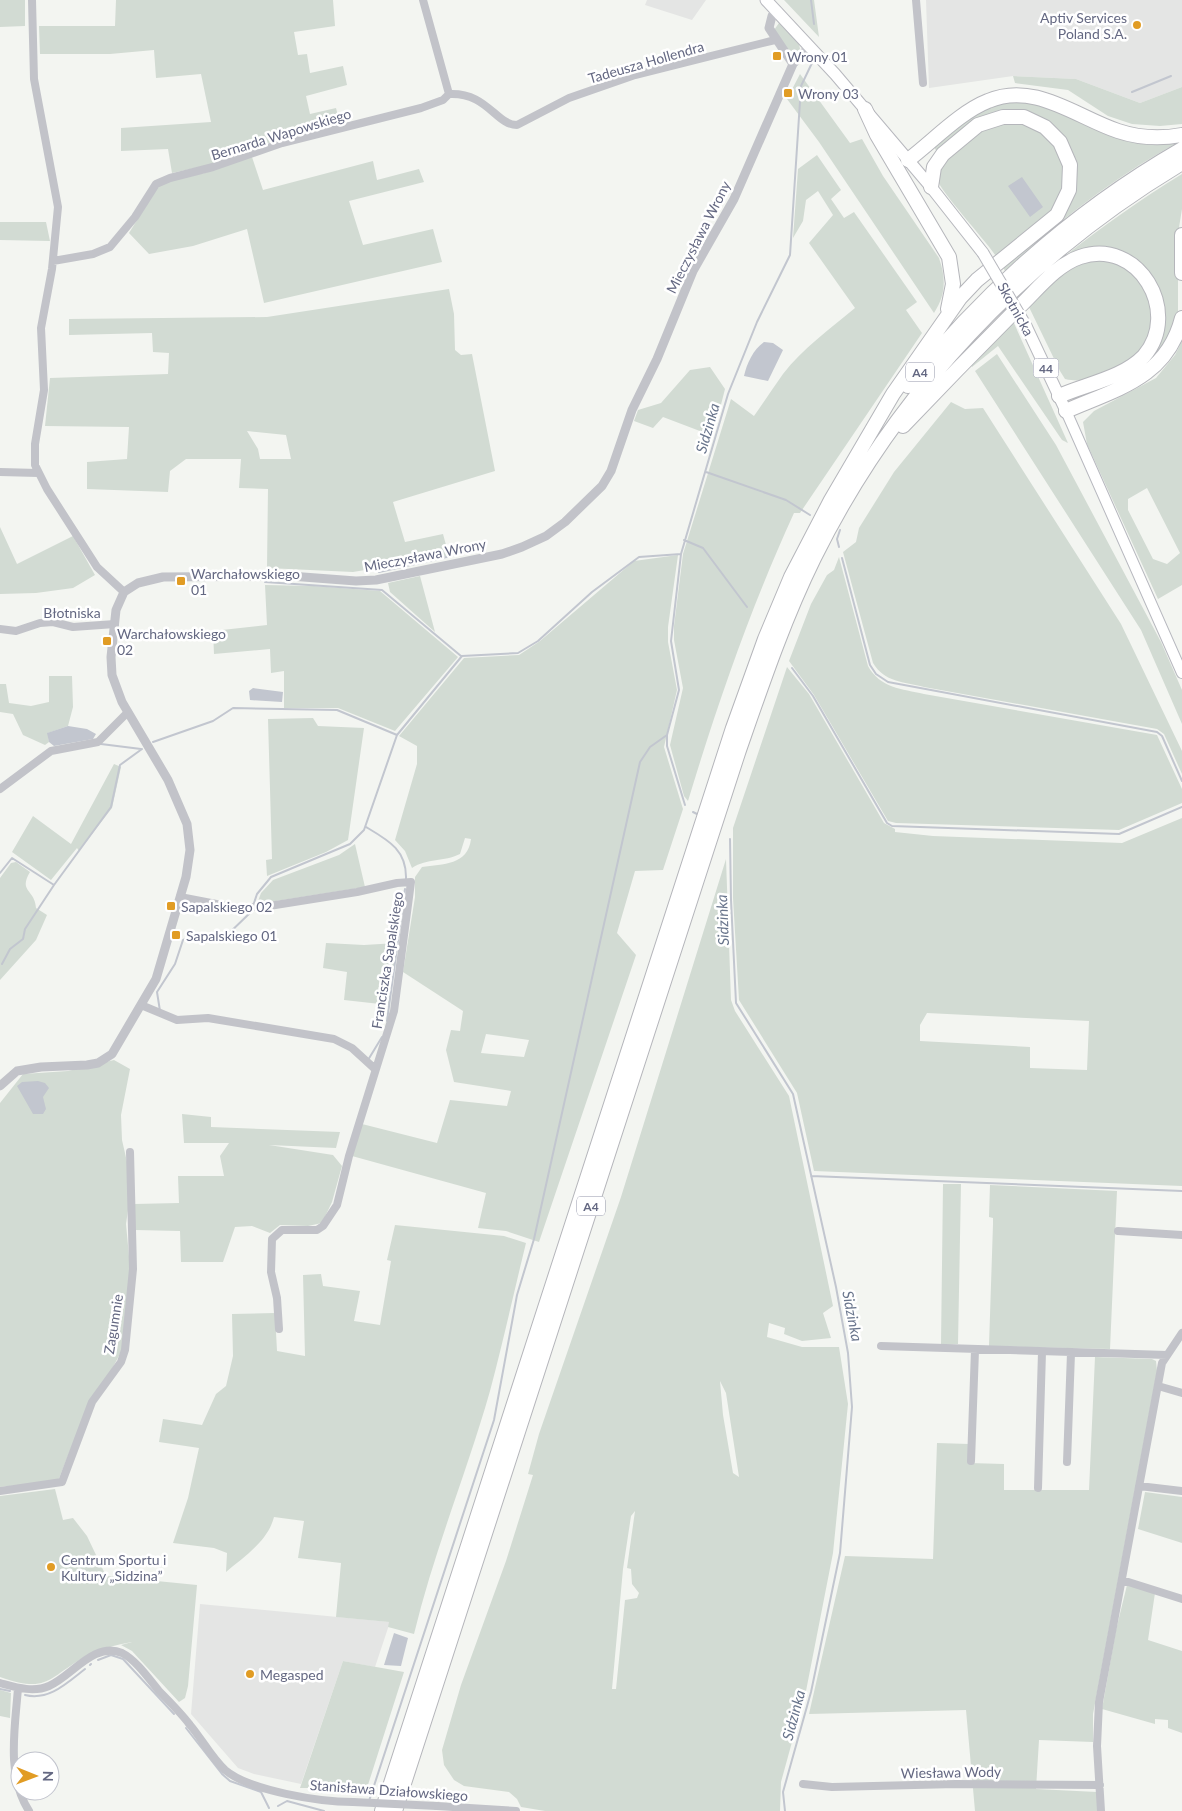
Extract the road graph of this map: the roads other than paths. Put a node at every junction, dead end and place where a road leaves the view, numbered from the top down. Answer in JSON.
{"nodes":[{"id":1,"x":32,"y":0,"type":"edge"},
{"id":2,"x":422,"y":0,"type":"edge"},
{"id":3,"x":766,"y":0,"type":"edge"},
{"id":4,"x":916,"y":0,"type":"edge"},
{"id":5,"x":778,"y":11,"type":"junction"},
{"id":6,"x":776,"y":40,"type":"junction"},
{"id":7,"x":810,"y":46,"type":"junction"},
{"id":8,"x":793,"y":64,"type":"junction"},
{"id":9,"x":923,"y":83,"type":"dead end"},
{"id":10,"x":449,"y":94,"type":"junction"},
{"id":11,"x":865,"y":109,"type":"junction"},
{"id":12,"x":1182,"y":135,"type":"edge"},
{"id":13,"x":1182,"y":149,"type":"edge"},
{"id":14,"x":908,"y":160,"type":"junction"},
{"id":15,"x":1182,"y":163,"type":"edge"},
{"id":16,"x":931,"y":187,"type":"junction"},
{"id":17,"x":1182,"y":235,"type":"edge"},
{"id":18,"x":53,"y":261,"type":"junction"},
{"id":19,"x":1182,"y":273,"type":"edge"},
{"id":20,"x":946,"y":317,"type":"junction"},
{"id":21,"x":1182,"y":318,"type":"edge"},
{"id":22,"x":1059,"y":396,"type":"junction"},
{"id":23,"x":1066,"y":411,"type":"junction"},
{"id":24,"x":855,"y":460,"type":"junction"},
{"id":25,"x":870,"y":460,"type":"junction"},
{"id":26,"x":0,"y":472,"type":"edge"},
{"id":27,"x":38,"y":473,"type":"junction"},
{"id":28,"x":124,"y":592,"type":"junction"},
{"id":29,"x":115,"y":624,"type":"junction"},
{"id":30,"x":0,"y":630,"type":"edge"},
{"id":31,"x":1182,"y":673,"type":"edge"},
{"id":32,"x":128,"y":712,"type":"junction"},
{"id":33,"x":0,"y":789,"type":"edge"},
{"id":34,"x":180,"y":897,"type":"junction"},
{"id":35,"x":141,"y":1005,"type":"junction"},
{"id":36,"x":376,"y":1069,"type":"junction"},
{"id":37,"x":0,"y":1086,"type":"edge"},
{"id":38,"x":130,"y":1152,"type":"dead end"},
{"id":39,"x":1118,"y":1232,"type":"dead end"},
{"id":40,"x":1182,"y":1235,"type":"edge"},
{"id":41,"x":279,"y":1329,"type":"dead end"},
{"id":42,"x":1182,"y":1333,"type":"edge"},
{"id":43,"x":881,"y":1346,"type":"dead end"},
{"id":44,"x":975,"y":1350,"type":"junction"},
{"id":45,"x":1042,"y":1352,"type":"junction"},
{"id":46,"x":1071,"y":1353,"type":"junction"},
{"id":47,"x":1166,"y":1355,"type":"junction"},
{"id":48,"x":1158,"y":1386,"type":"junction"},
{"id":49,"x":1182,"y":1393,"type":"edge"},
{"id":50,"x":971,"y":1460,"type":"dead end"},
{"id":51,"x":1067,"y":1462,"type":"dead end"},
{"id":52,"x":1139,"y":1486,"type":"junction"},
{"id":53,"x":1038,"y":1488,"type":"dead end"},
{"id":54,"x":0,"y":1491,"type":"edge"},
{"id":55,"x":1182,"y":1491,"type":"edge"},
{"id":56,"x":1122,"y":1580,"type":"junction"},
{"id":57,"x":1182,"y":1599,"type":"edge"},
{"id":58,"x":0,"y":1683,"type":"edge"},
{"id":59,"x":18,"y":1688,"type":"junction"},
{"id":60,"x":804,"y":1784,"type":"dead end"},
{"id":61,"x":1100,"y":1785,"type":"junction"},
{"id":62,"x":29,"y":1811,"type":"edge"},
{"id":63,"x":382,"y":1811,"type":"edge"},
{"id":64,"x":395,"y":1811,"type":"edge"},
{"id":65,"x":516,"y":1811,"type":"edge"},
{"id":66,"x":1101,"y":1811,"type":"edge"}],
"edges":[{"from":1,"to":18,"type":"street"},
{"from":2,"to":10,"type":"street"},
{"from":3,"to":5,"type":"main road","name":"Skotnicka","number":"44"},
{"from":4,"to":9,"type":"street"},
{"from":5,"to":6,"type":"street"},
{"from":5,"to":7,"type":"main road","name":"Skotnicka","number":"44"},
{"from":6,"to":8,"type":"street"},
{"from":6,"to":10,"type":"street","name":"Tadeusza Hollendra"},
{"from":7,"to":8,"type":"street","name":"Mieczysława Wrony"},
{"from":7,"to":11,"type":"main road","name":"Skotnicka","number":"44"},
{"from":8,"to":28,"type":"street","name":"Mieczysława Wrony"},
{"from":10,"to":18,"type":"street","name":"Bernarda Wapowskiego"},
{"from":11,"to":14,"type":"main road","name":"Skotnicka","number":"44"},
{"from":11,"to":20,"type":"highway"},
{"from":12,"to":14,"type":"highway"},
{"from":13,"to":24,"type":"highway","number":"A4"},
{"from":14,"to":16,"type":"main road","name":"Skotnicka","number":"44"},
{"from":15,"to":25,"type":"highway","number":"A4"},
{"from":16,"to":20,"type":"highway"},
{"from":16,"to":22,"type":"main road","name":"Skotnicka","number":"44","bridge":true},
{"from":17,"to":19,"type":"highway"},
{"from":18,"to":27,"type":"street"},
{"from":20,"to":24,"type":"highway"},
{"from":21,"to":23,"type":"highway"},
{"from":22,"to":23,"type":"main road","name":"Skotnicka","number":"44"},
{"from":22,"to":25,"type":"highway"},
{"from":23,"to":31,"type":"main road","name":"Skotnicka"},
{"from":24,"to":63,"type":"highway","number":"A4"},
{"from":25,"to":64,"type":"highway","number":"A4"},
{"from":26,"to":27,"type":"street"},
{"from":27,"to":28,"type":"street"},
{"from":28,"to":29,"type":"street"},
{"from":29,"to":30,"type":"street","name":"Błotniska"},
{"from":29,"to":32,"type":"street"},
{"from":32,"to":33,"type":"street"},
{"from":32,"to":34,"type":"street"},
{"from":34,"to":35,"type":"street"},
{"from":34,"to":36,"type":"street","name":"Franciszka Sapalskiego"},
{"from":35,"to":36,"type":"street"},
{"from":35,"to":37,"type":"street"},
{"from":36,"to":41,"type":"street","name":"Franciszka Sapalskiego"},
{"from":38,"to":54,"type":"street","name":"Zagumnie"},
{"from":39,"to":40,"type":"street"},
{"from":42,"to":47,"type":"street"},
{"from":43,"to":44,"type":"street"},
{"from":44,"to":45,"type":"street"},
{"from":44,"to":50,"type":"street"},
{"from":45,"to":46,"type":"street"},
{"from":45,"to":53,"type":"street"},
{"from":46,"to":47,"type":"street"},
{"from":46,"to":51,"type":"street"},
{"from":47,"to":48,"type":"street"},
{"from":48,"to":49,"type":"street"},
{"from":48,"to":52,"type":"street"},
{"from":52,"to":55,"type":"street"},
{"from":52,"to":56,"type":"street"},
{"from":56,"to":57,"type":"street"},
{"from":56,"to":61,"type":"street"},
{"from":58,"to":59,"type":"street","name":"Stanisława Działowskiego"},
{"from":59,"to":62,"type":"street"},
{"from":59,"to":65,"type":"street","name":"Stanisława Działowskiego","bridge":true},
{"from":60,"to":61,"type":"street","name":"Wiesława Wody"},
{"from":61,"to":66,"type":"street"}]}
